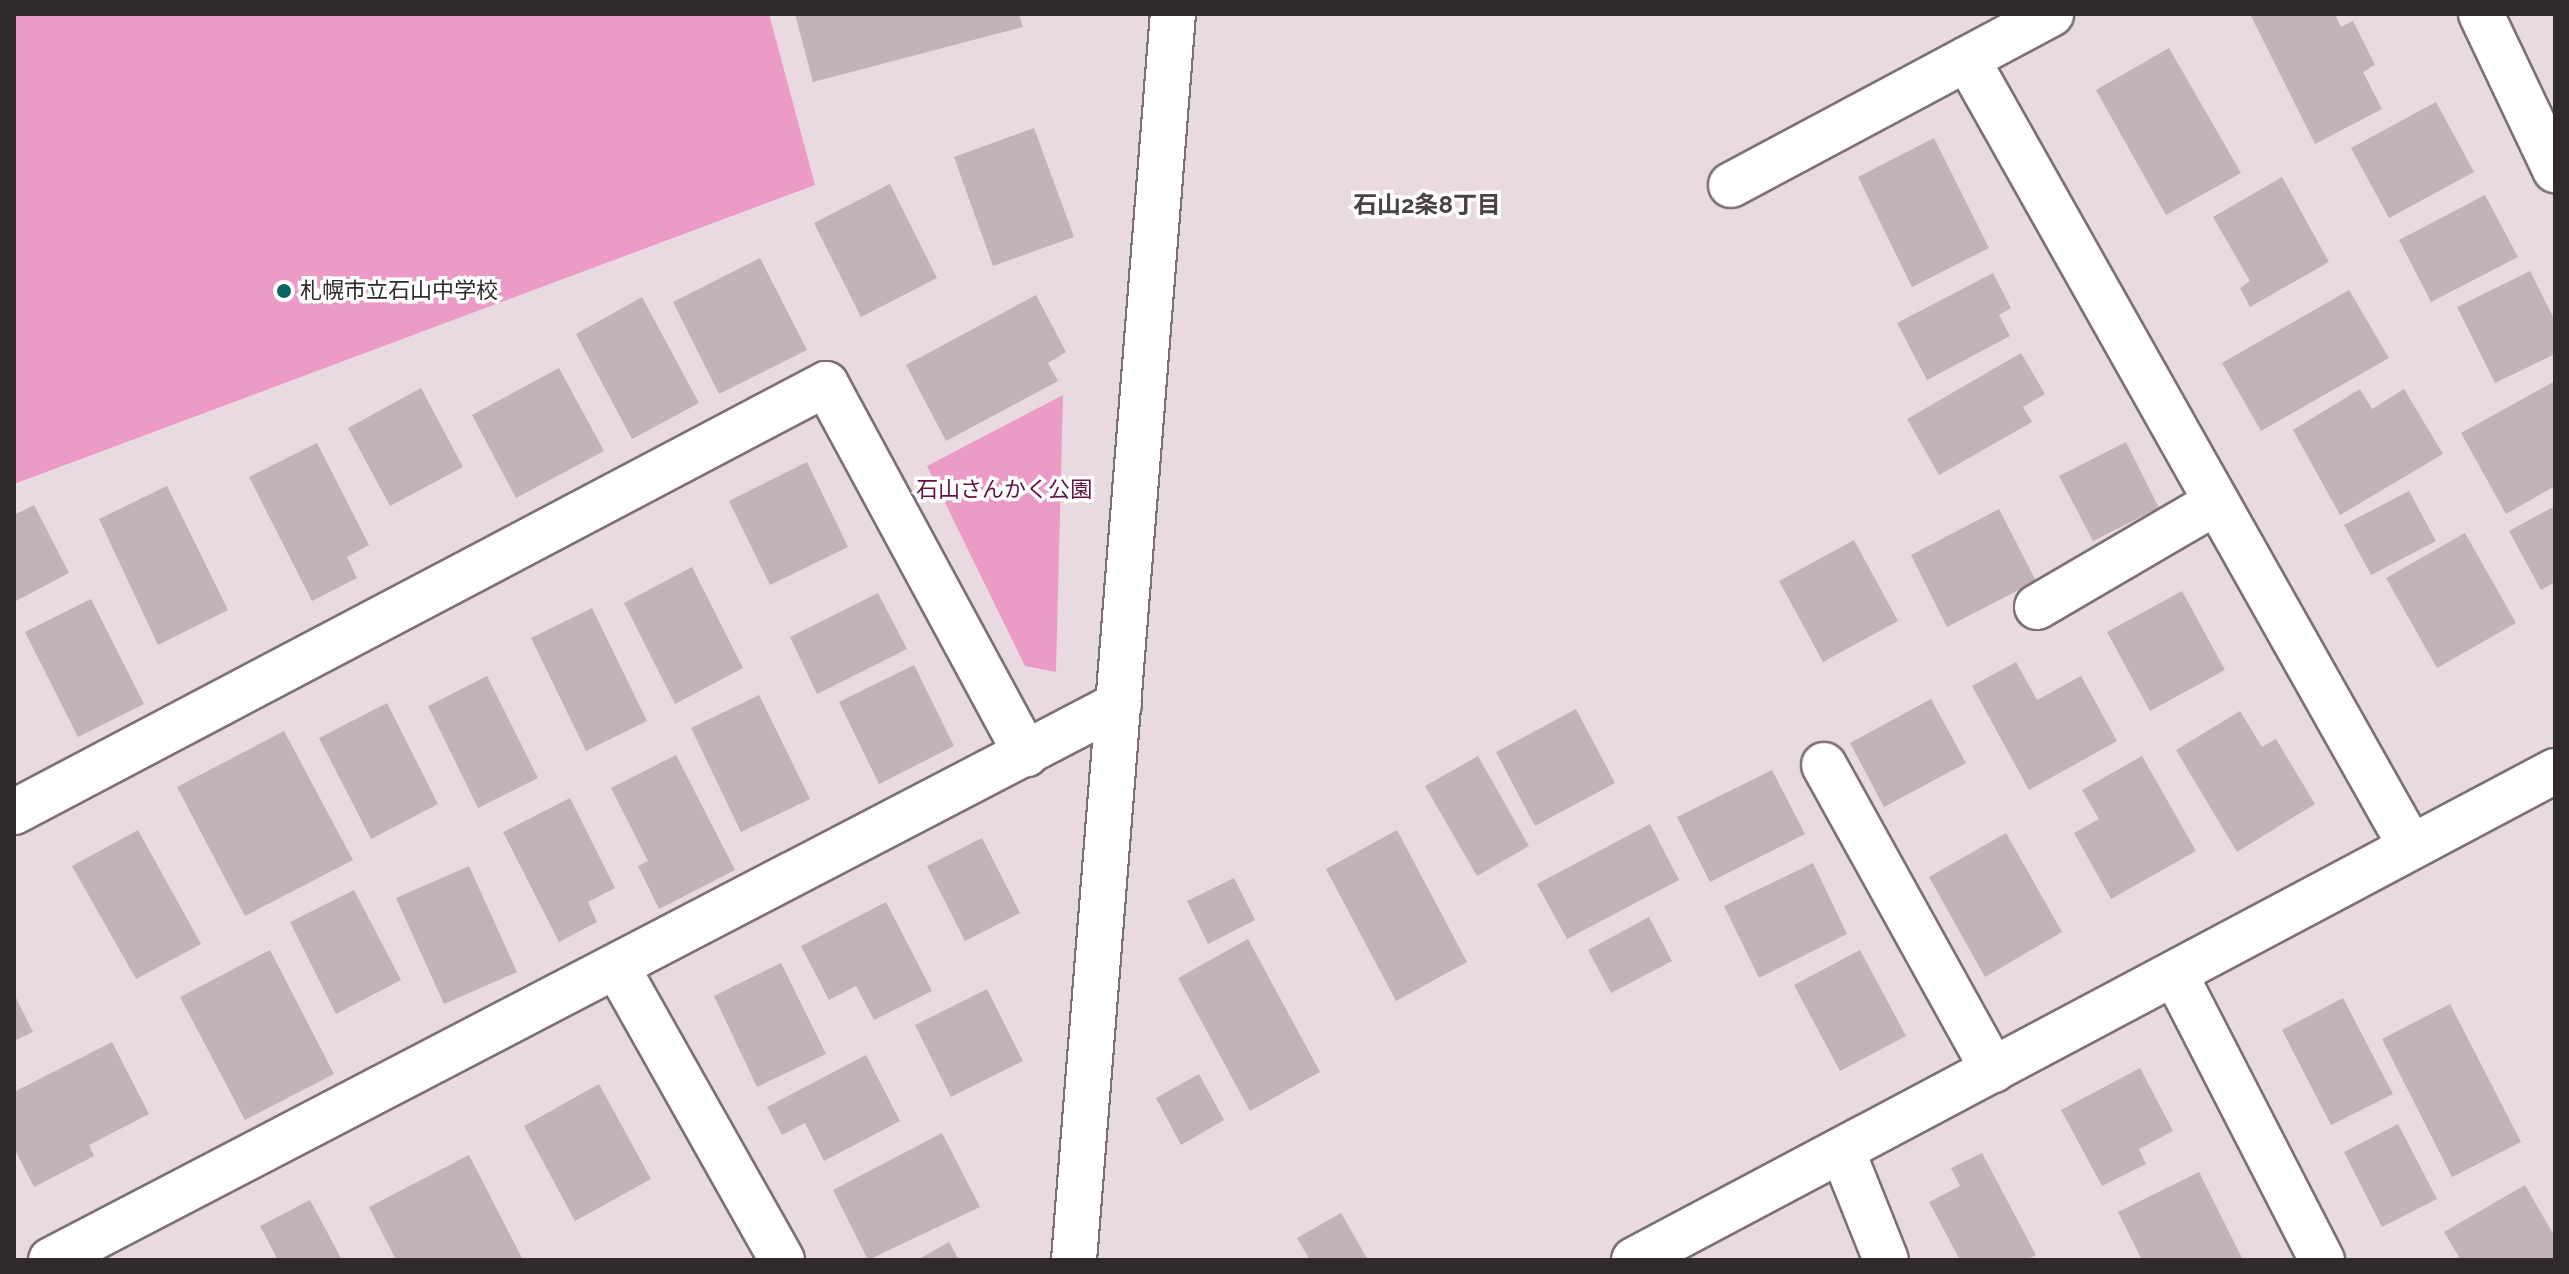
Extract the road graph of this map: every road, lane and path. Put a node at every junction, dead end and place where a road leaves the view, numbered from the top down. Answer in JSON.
{"nodes":[{"id":1,"x":1173,"y":14,"type":"edge"},
{"id":2,"x":2051,"y":14,"type":"edge"},
{"id":3,"x":2481,"y":14,"type":"edge"},
{"id":4,"x":1967,"y":59,"type":"junction"},
{"id":5,"x":2555,"y":170,"type":"edge"},
{"id":6,"x":1731,"y":185,"type":"dead end"},
{"id":7,"x":2217,"y":502,"type":"junction"},
{"id":8,"x":2037,"y":607,"type":"dead end"},
{"id":9,"x":1119,"y":704,"type":"junction"},
{"id":10,"x":1026,"y":754,"type":"junction"},
{"id":11,"x":1824,"y":765,"type":"dead end"},
{"id":12,"x":2555,"y":771,"type":"edge"},
{"id":13,"x":14,"y":812,"type":"edge"},
{"id":14,"x":2411,"y":847,"type":"junction"},
{"id":15,"x":617,"y":967,"type":"junction"},
{"id":16,"x":2175,"y":974,"type":"junction"},
{"id":17,"x":1993,"y":1070,"type":"junction"},
{"id":18,"x":1842,"y":1150,"type":"junction"},
{"id":19,"x":51,"y":1260,"type":"edge"},
{"id":20,"x":782,"y":1260,"type":"edge"},
{"id":21,"x":1074,"y":1260,"type":"edge"},
{"id":22,"x":1634,"y":1260,"type":"edge"},
{"id":23,"x":1886,"y":1260,"type":"edge"},
{"id":24,"x":2322,"y":1260,"type":"edge"}],
"edges":[{"from":1,"to":9,"type":"street"},
{"from":2,"to":4,"type":"street"},
{"from":3,"to":5,"type":"street"},
{"from":4,"to":6,"type":"street"},
{"from":4,"to":7,"type":"street"},
{"from":7,"to":8,"type":"street"},
{"from":7,"to":14,"type":"street"},
{"from":9,"to":10,"type":"street"},
{"from":9,"to":21,"type":"street"},
{"from":10,"to":13,"type":"street"},
{"from":10,"to":15,"type":"street"},
{"from":11,"to":17,"type":"street"},
{"from":12,"to":14,"type":"street"},
{"from":14,"to":16,"type":"street"},
{"from":15,"to":19,"type":"street"},
{"from":15,"to":20,"type":"street"},
{"from":16,"to":17,"type":"street"},
{"from":16,"to":24,"type":"street"},
{"from":17,"to":18,"type":"street"},
{"from":18,"to":22,"type":"street"},
{"from":18,"to":23,"type":"street"}]}
